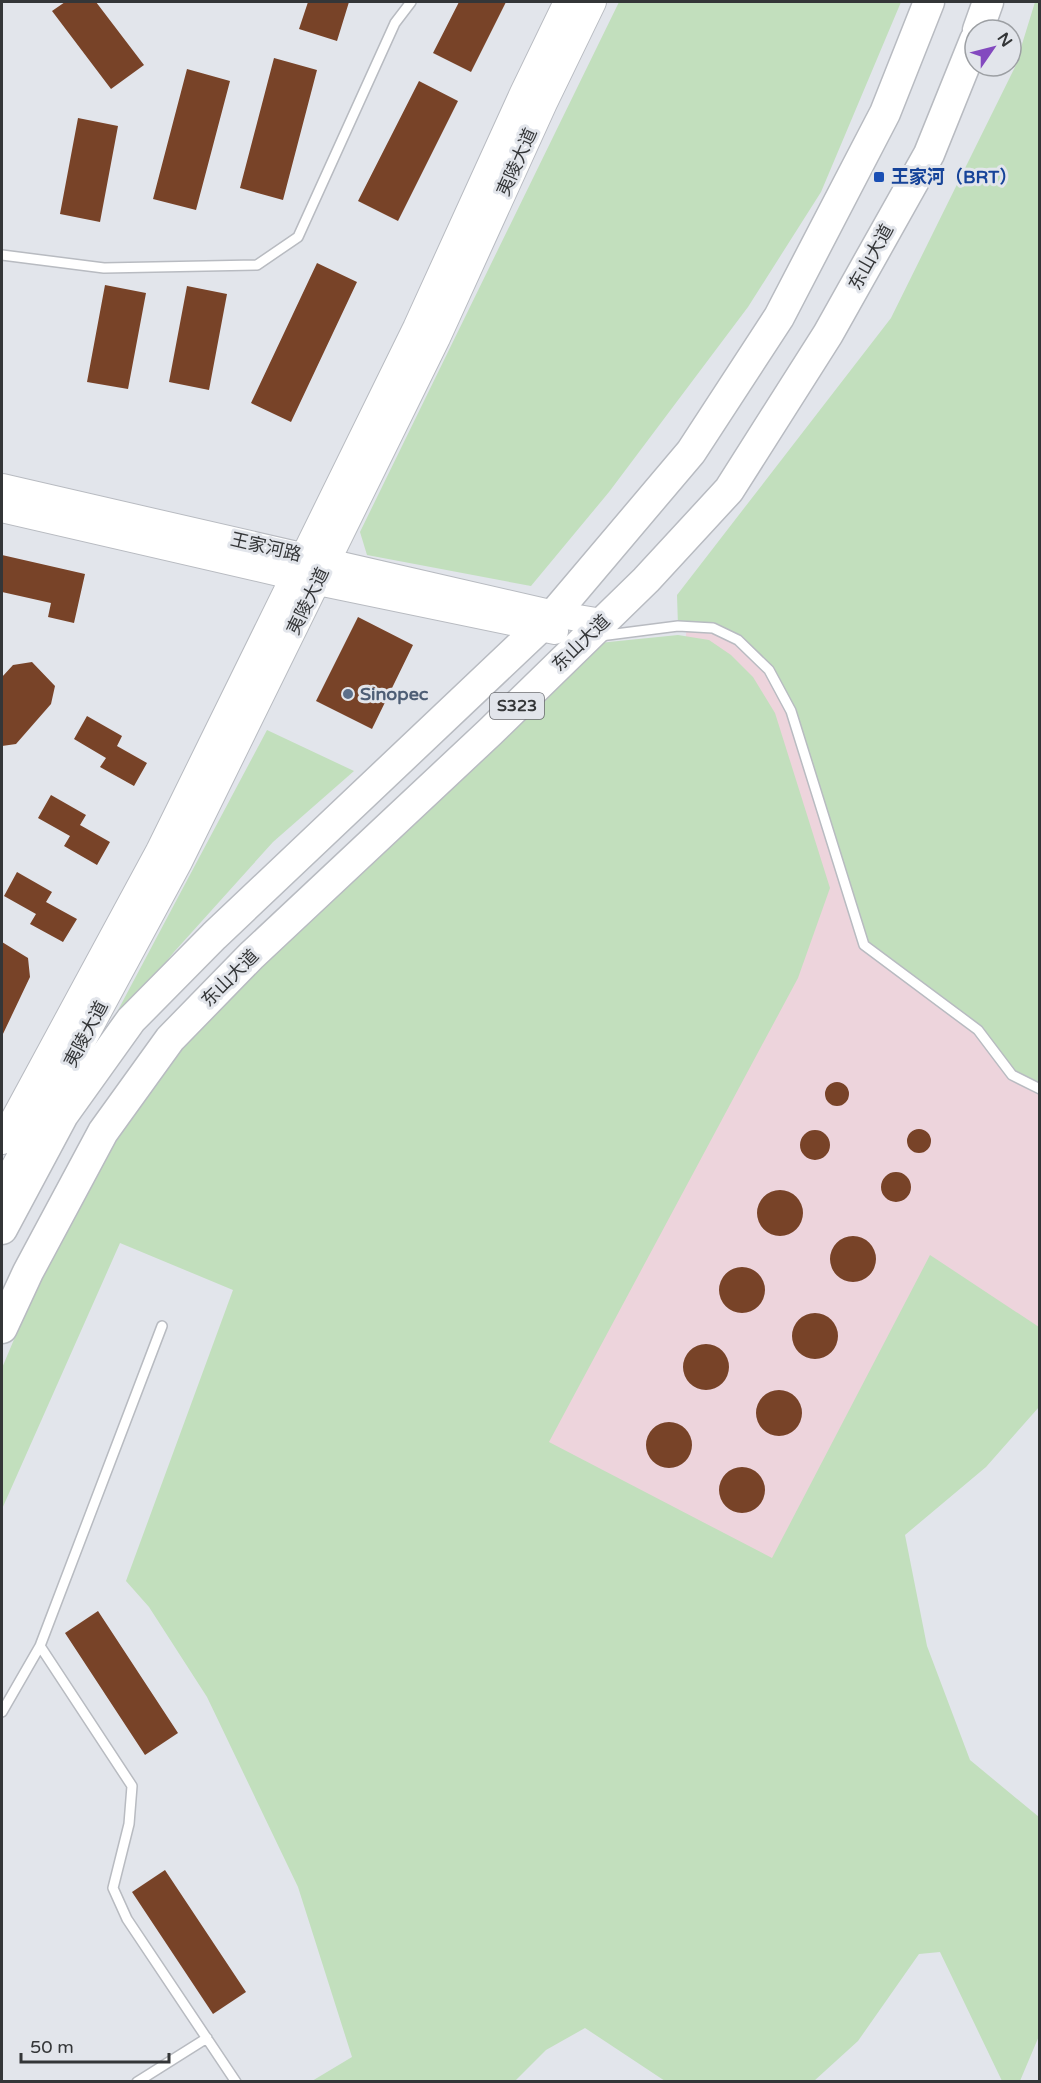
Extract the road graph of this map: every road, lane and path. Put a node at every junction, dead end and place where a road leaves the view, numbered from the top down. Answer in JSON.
{"nodes":[{"id":1,"x":411,"y":2,"type":"edge"},
{"id":2,"x":567,"y":2,"type":"edge"},
{"id":3,"x":593,"y":2,"type":"edge"},
{"id":4,"x":929,"y":2,"type":"edge"},
{"id":5,"x":988,"y":2,"type":"edge"},
{"id":6,"x":982,"y":18,"type":"edge"},
{"id":7,"x":963,"y":70,"type":"edge"},
{"id":8,"x":2,"y":255,"type":"edge"},
{"id":9,"x":2,"y":487,"type":"edge"},
{"id":10,"x":2,"y":509,"type":"edge"},
{"id":11,"x":311,"y":569,"type":"junction"},
{"id":12,"x":547,"y":621,"type":"junction"},
{"id":13,"x":594,"y":630,"type":"junction"},
{"id":14,"x":1040,"y":1089,"type":"edge"},
{"id":15,"x":2,"y":1141,"type":"edge"},
{"id":16,"x":2,"y":1190,"type":"edge"},
{"id":17,"x":2,"y":1229,"type":"edge"},
{"id":18,"x":162,"y":1326,"type":"dead end"},
{"id":19,"x":2,"y":1328,"type":"edge"},
{"id":20,"x":40,"y":1646,"type":"junction"},
{"id":21,"x":2,"y":1712,"type":"edge"},
{"id":22,"x":207,"y":2038,"type":"junction"},
{"id":23,"x":137,"y":2082,"type":"edge"},
{"id":24,"x":236,"y":2082,"type":"edge"}],
"edges":[{"from":1,"to":8,"type":"lane"},
{"from":2,"to":11,"type":"main road","name":"夷陵大道"},
{"from":3,"to":11,"type":"main road","name":"夷陵大道"},
{"from":4,"to":12,"type":"main road"},
{"from":5,"to":6,"type":"main road"},
{"from":7,"to":13,"type":"main road","name":"东山大道","number":"S323"},
{"from":9,"to":11,"type":"main road","name":"王家河路"},
{"from":10,"to":11,"type":"main road","name":"王家河路"},
{"from":11,"to":12,"type":"main road","name":"王家河路"},
{"from":11,"to":15,"type":"main road","name":"夷陵大道"},
{"from":11,"to":16,"type":"main road","name":"夷陵大道"},
{"from":12,"to":13,"type":"main road","name":"王家河路"},
{"from":12,"to":17,"type":"main road"},
{"from":13,"to":14,"type":"lane"},
{"from":13,"to":19,"type":"main road","name":"东山大道","number":"S323"},
{"from":18,"to":20,"type":"lane"},
{"from":20,"to":21,"type":"lane"},
{"from":20,"to":22,"type":"lane"},
{"from":22,"to":23,"type":"lane"},
{"from":22,"to":24,"type":"lane"}]}
